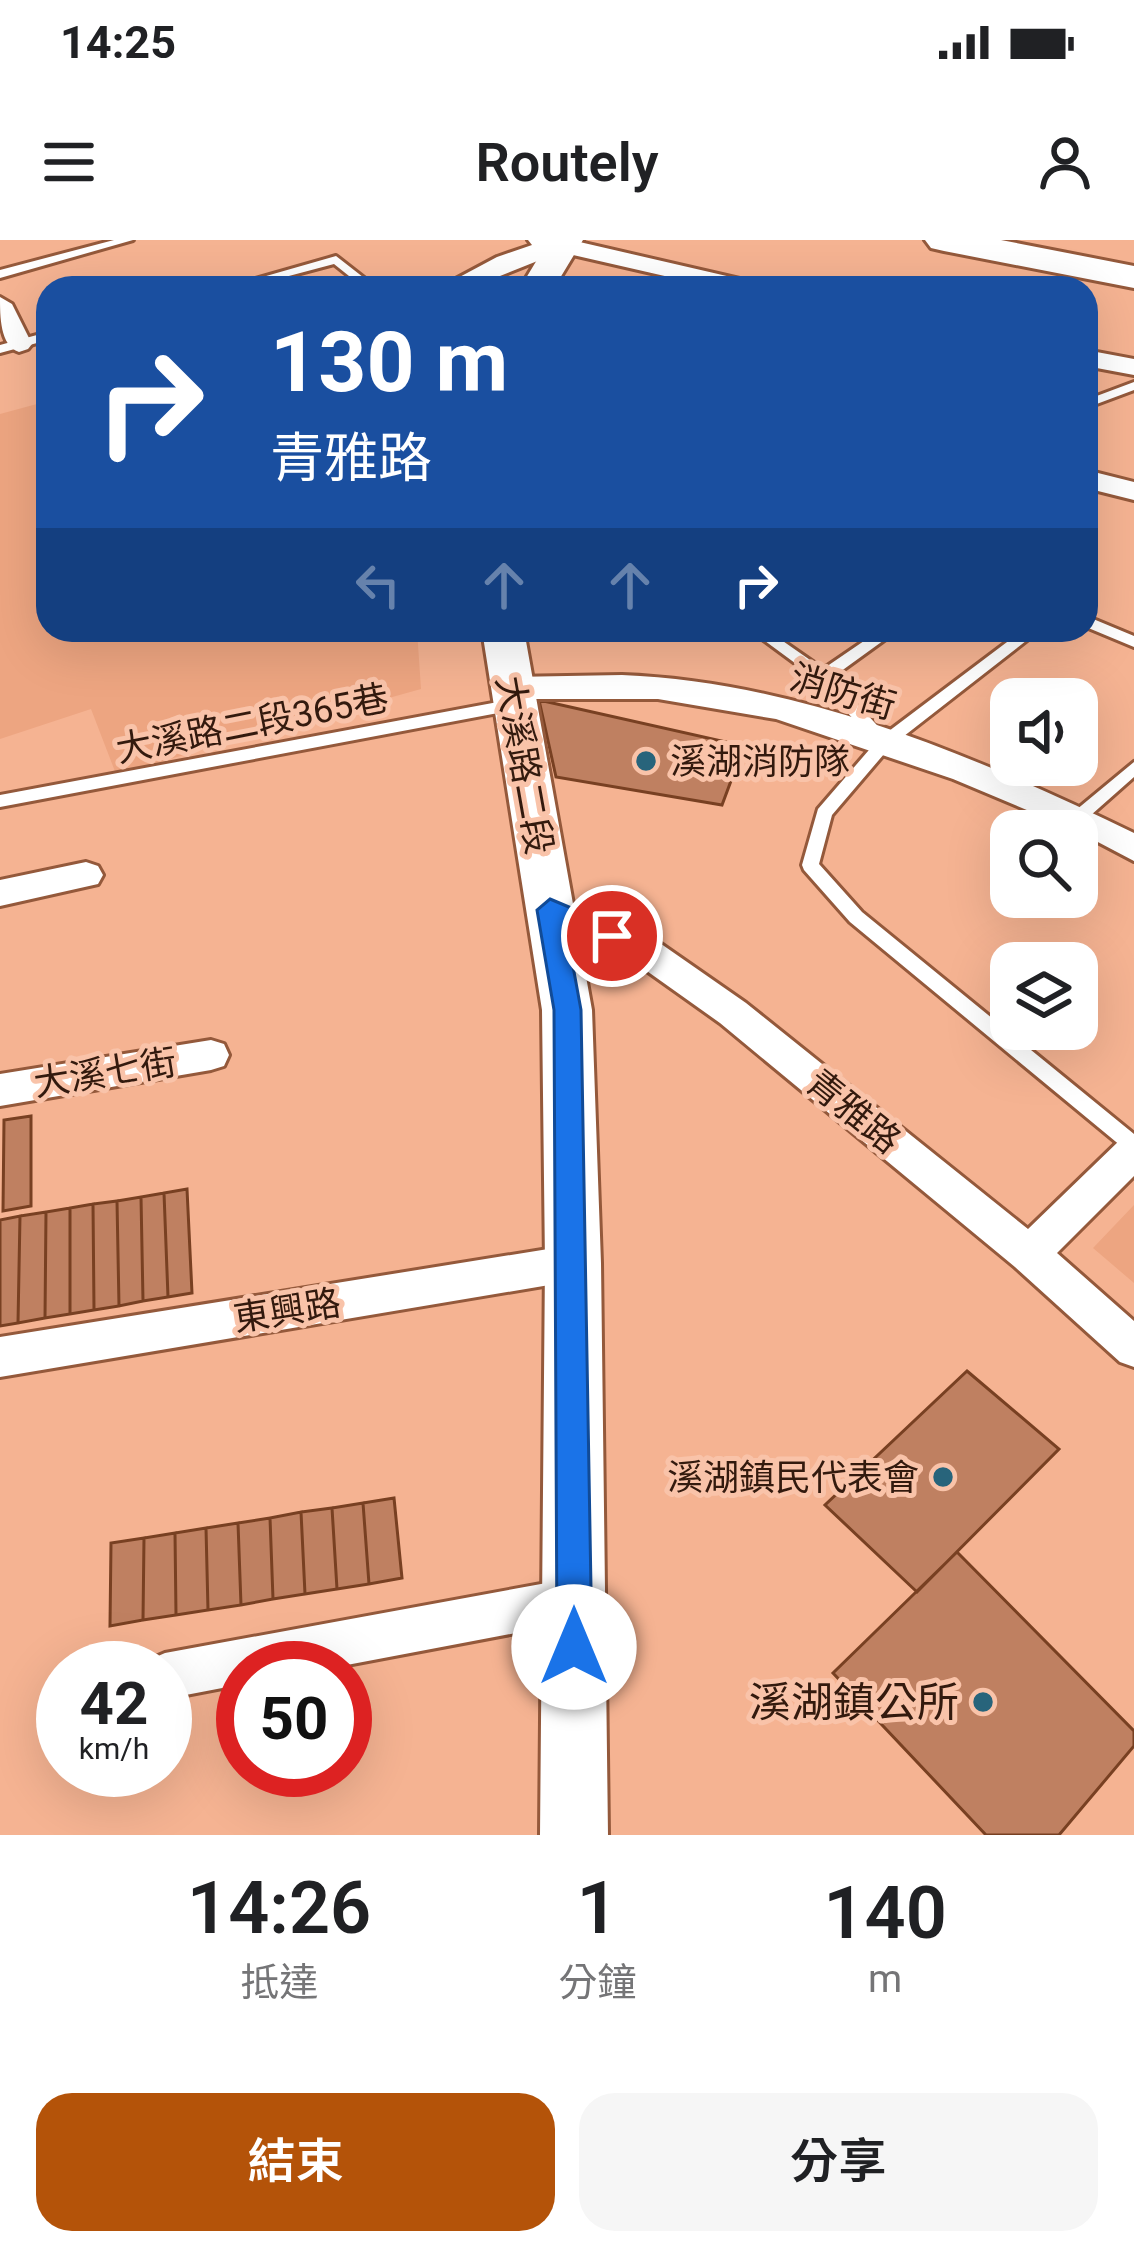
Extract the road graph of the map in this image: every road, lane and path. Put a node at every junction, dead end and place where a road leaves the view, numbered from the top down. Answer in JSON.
{"nodes":[{"id":1,"x":127,"y":240,"type":"edge"},
{"id":2,"x":944,"y":240,"type":"edge"},
{"id":3,"x":1023,"y":240,"type":"edge"},
{"id":4,"x":555,"y":242,"type":"edge"},
{"id":5,"x":1134,"y":261,"type":"edge"},
{"id":6,"x":0,"y":274,"type":"edge"},
{"id":7,"x":275,"y":276,"type":"edge"},
{"id":8,"x":356,"y":276,"type":"edge"},
{"id":9,"x":476,"y":276,"type":"edge"},
{"id":10,"x":542,"y":276,"type":"edge"},
{"id":11,"x":698,"y":276,"type":"edge"},
{"id":12,"x":1134,"y":277,"type":"edge"},
{"id":13,"x":0,"y":304,"type":"edge"},
{"id":14,"x":9,"y":347,"type":"edge"},
{"id":15,"x":1098,"y":360,"type":"edge"},
{"id":16,"x":1134,"y":367,"type":"edge"},
{"id":17,"x":1134,"y":386,"type":"edge"},
{"id":18,"x":1098,"y":400,"type":"edge"},
{"id":19,"x":1098,"y":482,"type":"edge"},
{"id":20,"x":1134,"y":491,"type":"edge"},
{"id":21,"x":1098,"y":626,"type":"edge"},
{"id":22,"x":505,"y":642,"type":"edge"},
{"id":23,"x":774,"y":642,"type":"edge"},
{"id":24,"x":873,"y":642,"type":"edge"},
{"id":25,"x":1017,"y":642,"type":"edge"},
{"id":26,"x":1134,"y":642,"type":"edge"},
{"id":27,"x":823,"y":676,"type":"junction"},
{"id":28,"x":513,"y":696,"type":"junction"},
{"id":29,"x":884,"y":743,"type":"junction"},
{"id":30,"x":1134,"y":768,"type":"edge"},
{"id":31,"x":0,"y":800,"type":"edge"},
{"id":32,"x":1053,"y":810,"type":"edge"},
{"id":33,"x":1086,"y":810,"type":"edge"},
{"id":34,"x":1098,"y":830,"type":"edge"},
{"id":35,"x":1134,"y":848,"type":"edge"},
{"id":36,"x":86,"y":875,"type":"dead end"},
{"id":37,"x":0,"y":893,"type":"edge"},
{"id":38,"x":550,"y":910,"type":"junction"},
{"id":39,"x":211,"y":1055,"type":"dead end"},
{"id":40,"x":0,"y":1090,"type":"edge"},
{"id":41,"x":1134,"y":1148,"type":"edge"},
{"id":42,"x":1029,"y":1254,"type":"junction"},
{"id":43,"x":573,"y":1263,"type":"junction"},
{"id":44,"x":1134,"y":1348,"type":"edge"},
{"id":45,"x":0,"y":1357,"type":"edge"},
{"id":46,"x":574,"y":1600,"type":"junction"},
{"id":47,"x":192,"y":1671,"type":"edge"},
{"id":48,"x":574,"y":1835,"type":"edge"}],
"edges":[{"from":1,"to":6,"type":"lane"},
{"from":2,"to":12,"type":"main road"},
{"from":3,"to":5,"type":"main road"},
{"from":4,"to":9,"type":"street"},
{"from":4,"to":10,"type":"main road"},
{"from":4,"to":11,"type":"street"},
{"from":7,"to":8,"type":"lane"},
{"from":13,"to":14,"type":"street"},
{"from":15,"to":16,"type":"street"},
{"from":17,"to":18,"type":"lane"},
{"from":19,"to":20,"type":"street"},
{"from":21,"to":26,"type":"lane"},
{"from":22,"to":28,"type":"main road","name":"大溪路二段"},
{"from":23,"to":27,"type":"lane"},
{"from":24,"to":27,"type":"lane"},
{"from":25,"to":29,"type":"lane"},
{"from":27,"to":29,"type":"lane"},
{"from":28,"to":29,"type":"street","name":"消防街"},
{"from":28,"to":31,"type":"lane","name":"大溪路二段365巷"},
{"from":28,"to":38,"type":"main road","name":"大溪路二段"},
{"from":29,"to":32,"type":"street","name":"消防街"},
{"from":29,"to":41,"type":"lane"},
{"from":30,"to":33,"type":"lane"},
{"from":34,"to":35,"type":"street","name":"消防街"},
{"from":36,"to":37,"type":"street"},
{"from":38,"to":42,"type":"street","name":"青雅路"},
{"from":38,"to":43,"type":"main road","name":"大溪路二段"},
{"from":39,"to":40,"type":"street","name":"大溪七街"},
{"from":41,"to":42,"type":"street"},
{"from":42,"to":44,"type":"street","name":"青雅路"},
{"from":43,"to":45,"type":"street","name":"東興路"},
{"from":43,"to":46,"type":"main road","name":"大溪路二段"},
{"from":46,"to":47,"type":"street"},
{"from":46,"to":48,"type":"main road","name":"大溪路二段"}]}
